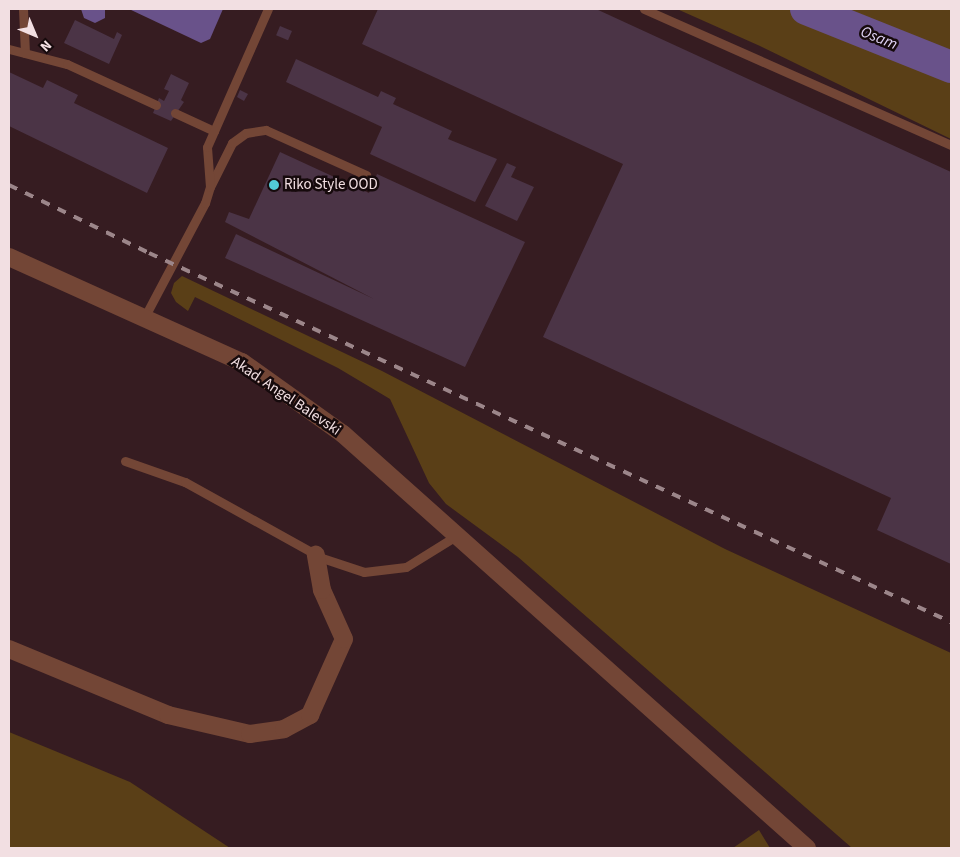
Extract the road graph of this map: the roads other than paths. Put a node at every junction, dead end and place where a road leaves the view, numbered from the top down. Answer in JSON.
{"nodes":[{"id":1,"x":23,"y":9,"type":"edge"},
{"id":2,"x":268,"y":9,"type":"edge"},
{"id":3,"x":644,"y":9,"type":"edge"},
{"id":4,"x":9,"y":49,"type":"edge"},
{"id":5,"x":25,"y":53,"type":"junction"},
{"id":6,"x":156,"y":105,"type":"dead end"},
{"id":7,"x":175,"y":113,"type":"dead end"},
{"id":8,"x":214,"y":131,"type":"junction"},
{"id":9,"x":951,"y":145,"type":"edge"},
{"id":10,"x":366,"y":175,"type":"dead end"},
{"id":11,"x":210,"y":187,"type":"junction"},
{"id":12,"x":9,"y":257,"type":"edge"},
{"id":13,"x":144,"y":318,"type":"junction"},
{"id":14,"x":125,"y":461,"type":"dead end"},
{"id":15,"x":456,"y":536,"type":"junction"},
{"id":16,"x":316,"y":555,"type":"junction"},
{"id":17,"x":9,"y":649,"type":"edge"},
{"id":18,"x":806,"y":848,"type":"edge"}],
"edges":[{"from":1,"to":5,"type":"lane"},
{"from":2,"to":8,"type":"lane"},
{"from":3,"to":9,"type":"lane"},
{"from":4,"to":5,"type":"lane"},
{"from":5,"to":6,"type":"lane"},
{"from":7,"to":8,"type":"lane"},
{"from":8,"to":11,"type":"lane"},
{"from":10,"to":11,"type":"lane"},
{"from":11,"to":13,"type":"lane"},
{"from":12,"to":13,"type":"street","name":"Akad. Angel Balevski"},
{"from":13,"to":15,"type":"street","name":"Akad. Angel Balevski"},
{"from":14,"to":16,"type":"lane"},
{"from":15,"to":16,"type":"lane"},
{"from":15,"to":18,"type":"street","name":"Akad. Angel Balevski"},
{"from":16,"to":17,"type":"street"}]}
